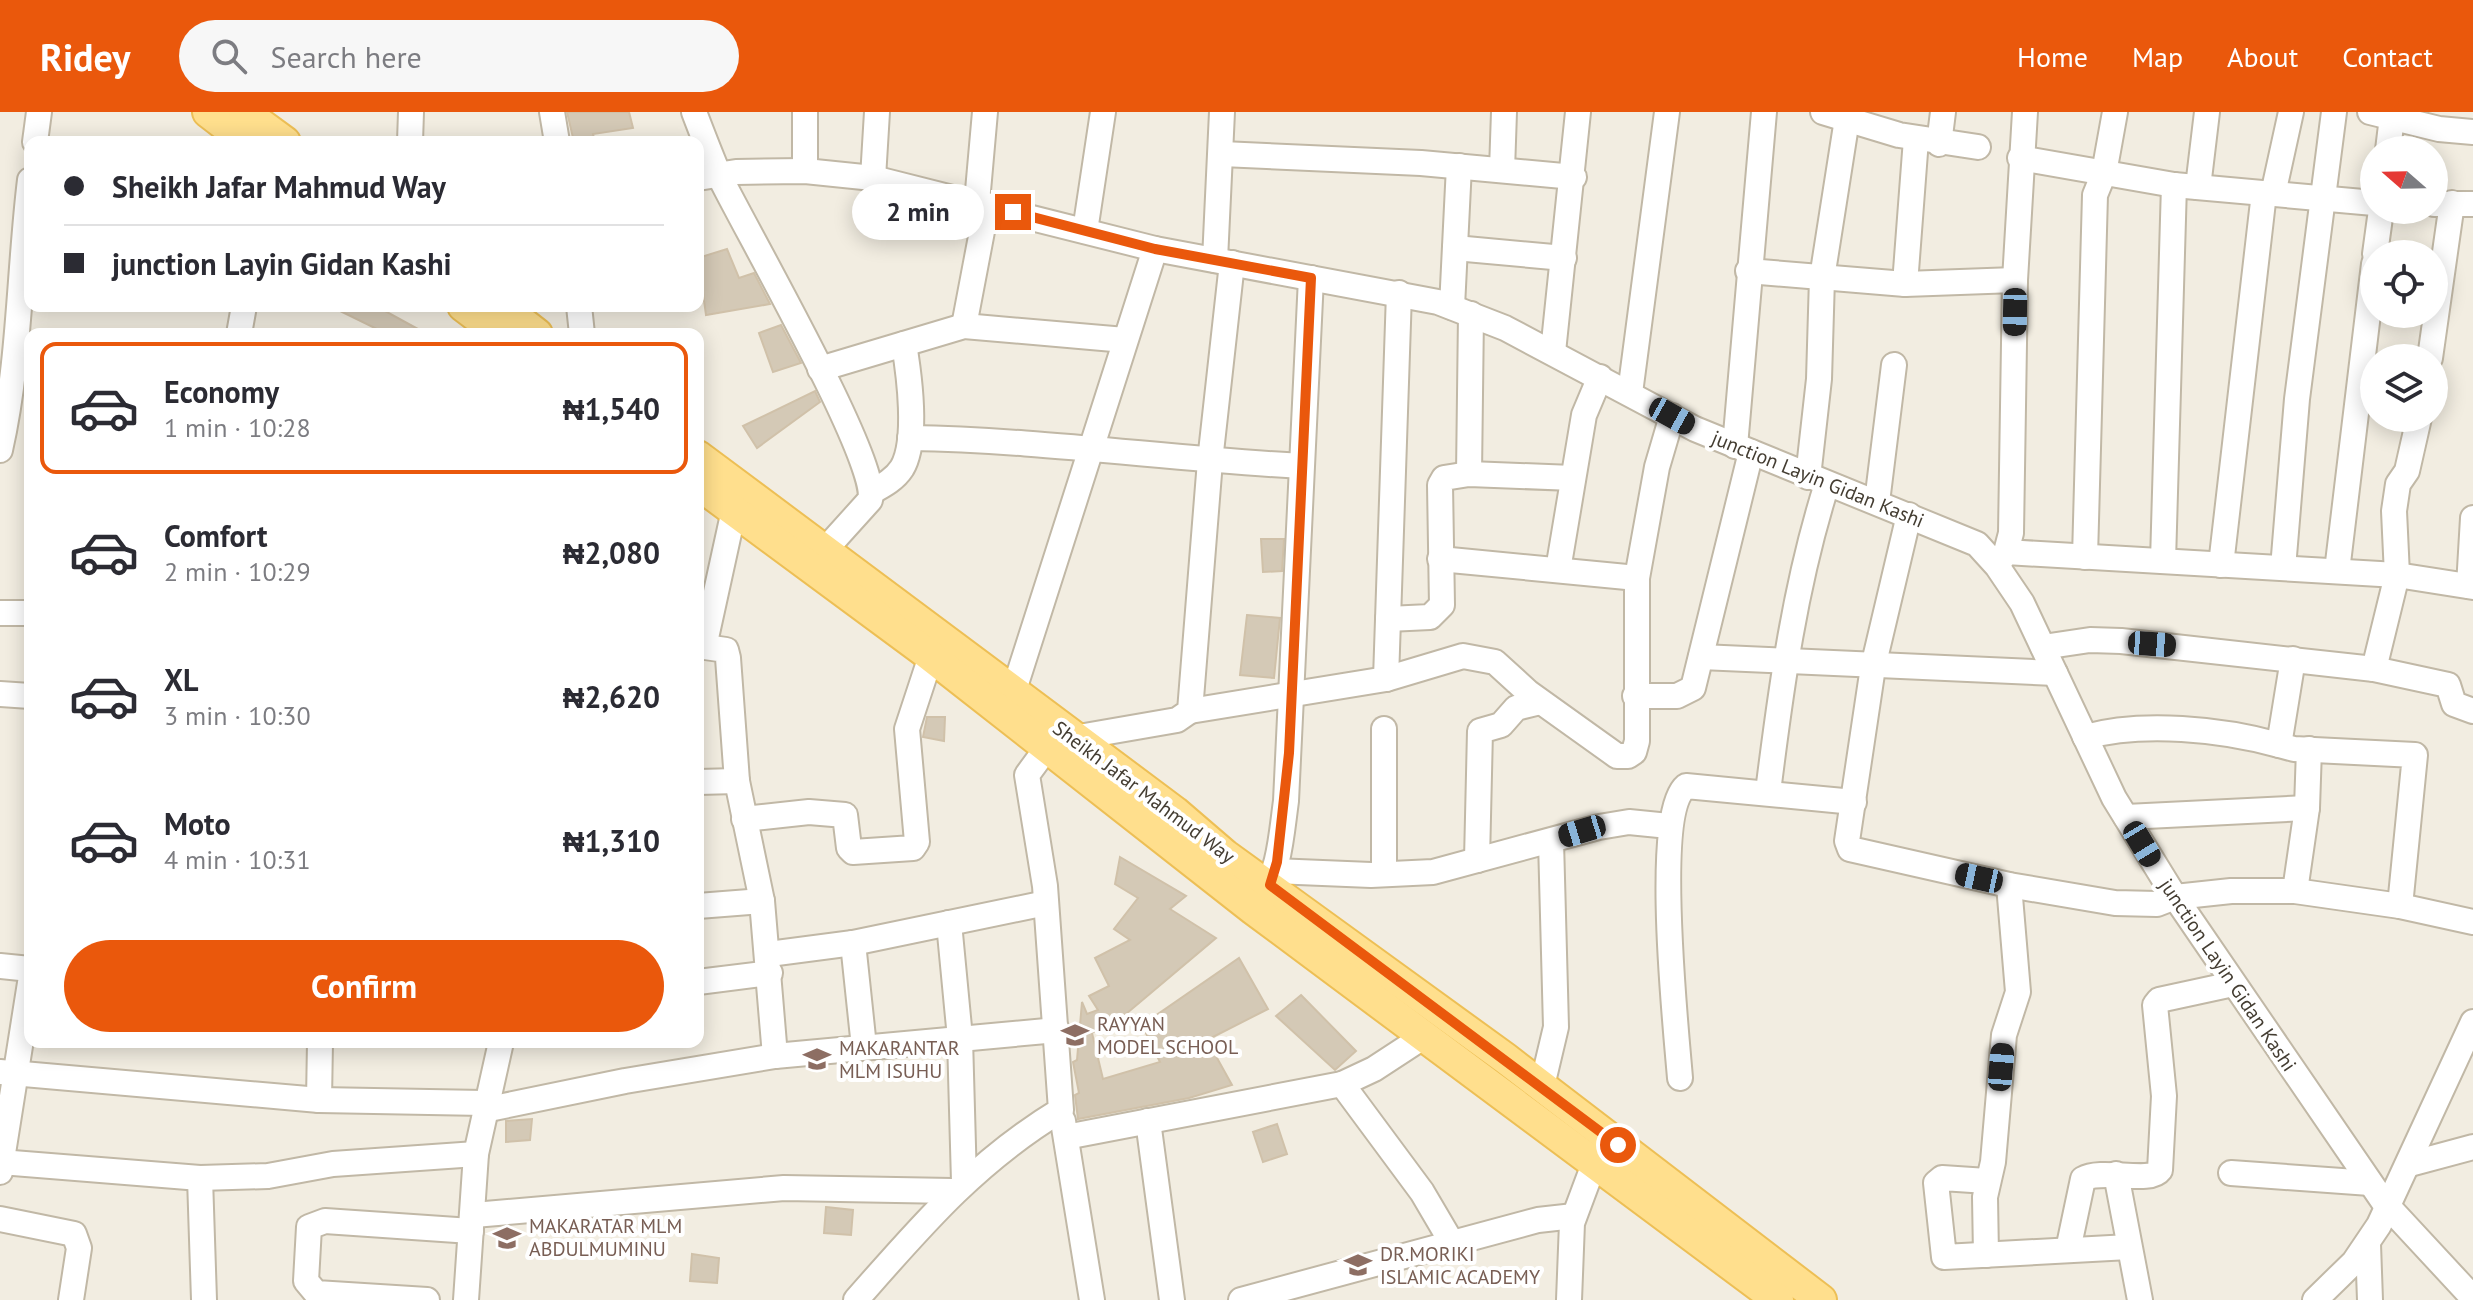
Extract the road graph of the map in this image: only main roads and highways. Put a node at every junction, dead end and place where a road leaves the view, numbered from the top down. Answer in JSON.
{"nodes":[{"id":1,"x":208,"y":112,"type":"edge"},
{"id":2,"x":244,"y":112,"type":"edge"},
{"id":3,"x":239,"y":136,"type":"edge"},
{"id":4,"x":277,"y":136,"type":"edge"},
{"id":5,"x":471,"y":312,"type":"edge"},
{"id":6,"x":509,"y":312,"type":"edge"},
{"id":7,"x":492,"y":328,"type":"edge"},
{"id":8,"x":529,"y":328,"type":"edge"},
{"id":9,"x":704,"y":461,"type":"edge"},
{"id":10,"x":704,"y":488,"type":"edge"},
{"id":11,"x":1059,"y":744,"type":"junction"},
{"id":12,"x":1778,"y":1300,"type":"edge"},
{"id":13,"x":1821,"y":1300,"type":"edge"}],
"edges":[{"from":1,"to":3,"type":"main road"},
{"from":2,"to":4,"type":"main road"},
{"from":5,"to":7,"type":"main road"},
{"from":6,"to":8,"type":"main road"},
{"from":9,"to":11,"type":"main road","name":"Sheikh Jafar Mahmud Way"},
{"from":10,"to":11,"type":"main road","name":"Sheikh Jafar Mahmud Way"},
{"from":11,"to":12,"type":"main road","name":"Sheikh Jafar Mahmud Way"},
{"from":11,"to":13,"type":"main road","name":"Sheikh Jafar Mahmud Way"}]}
